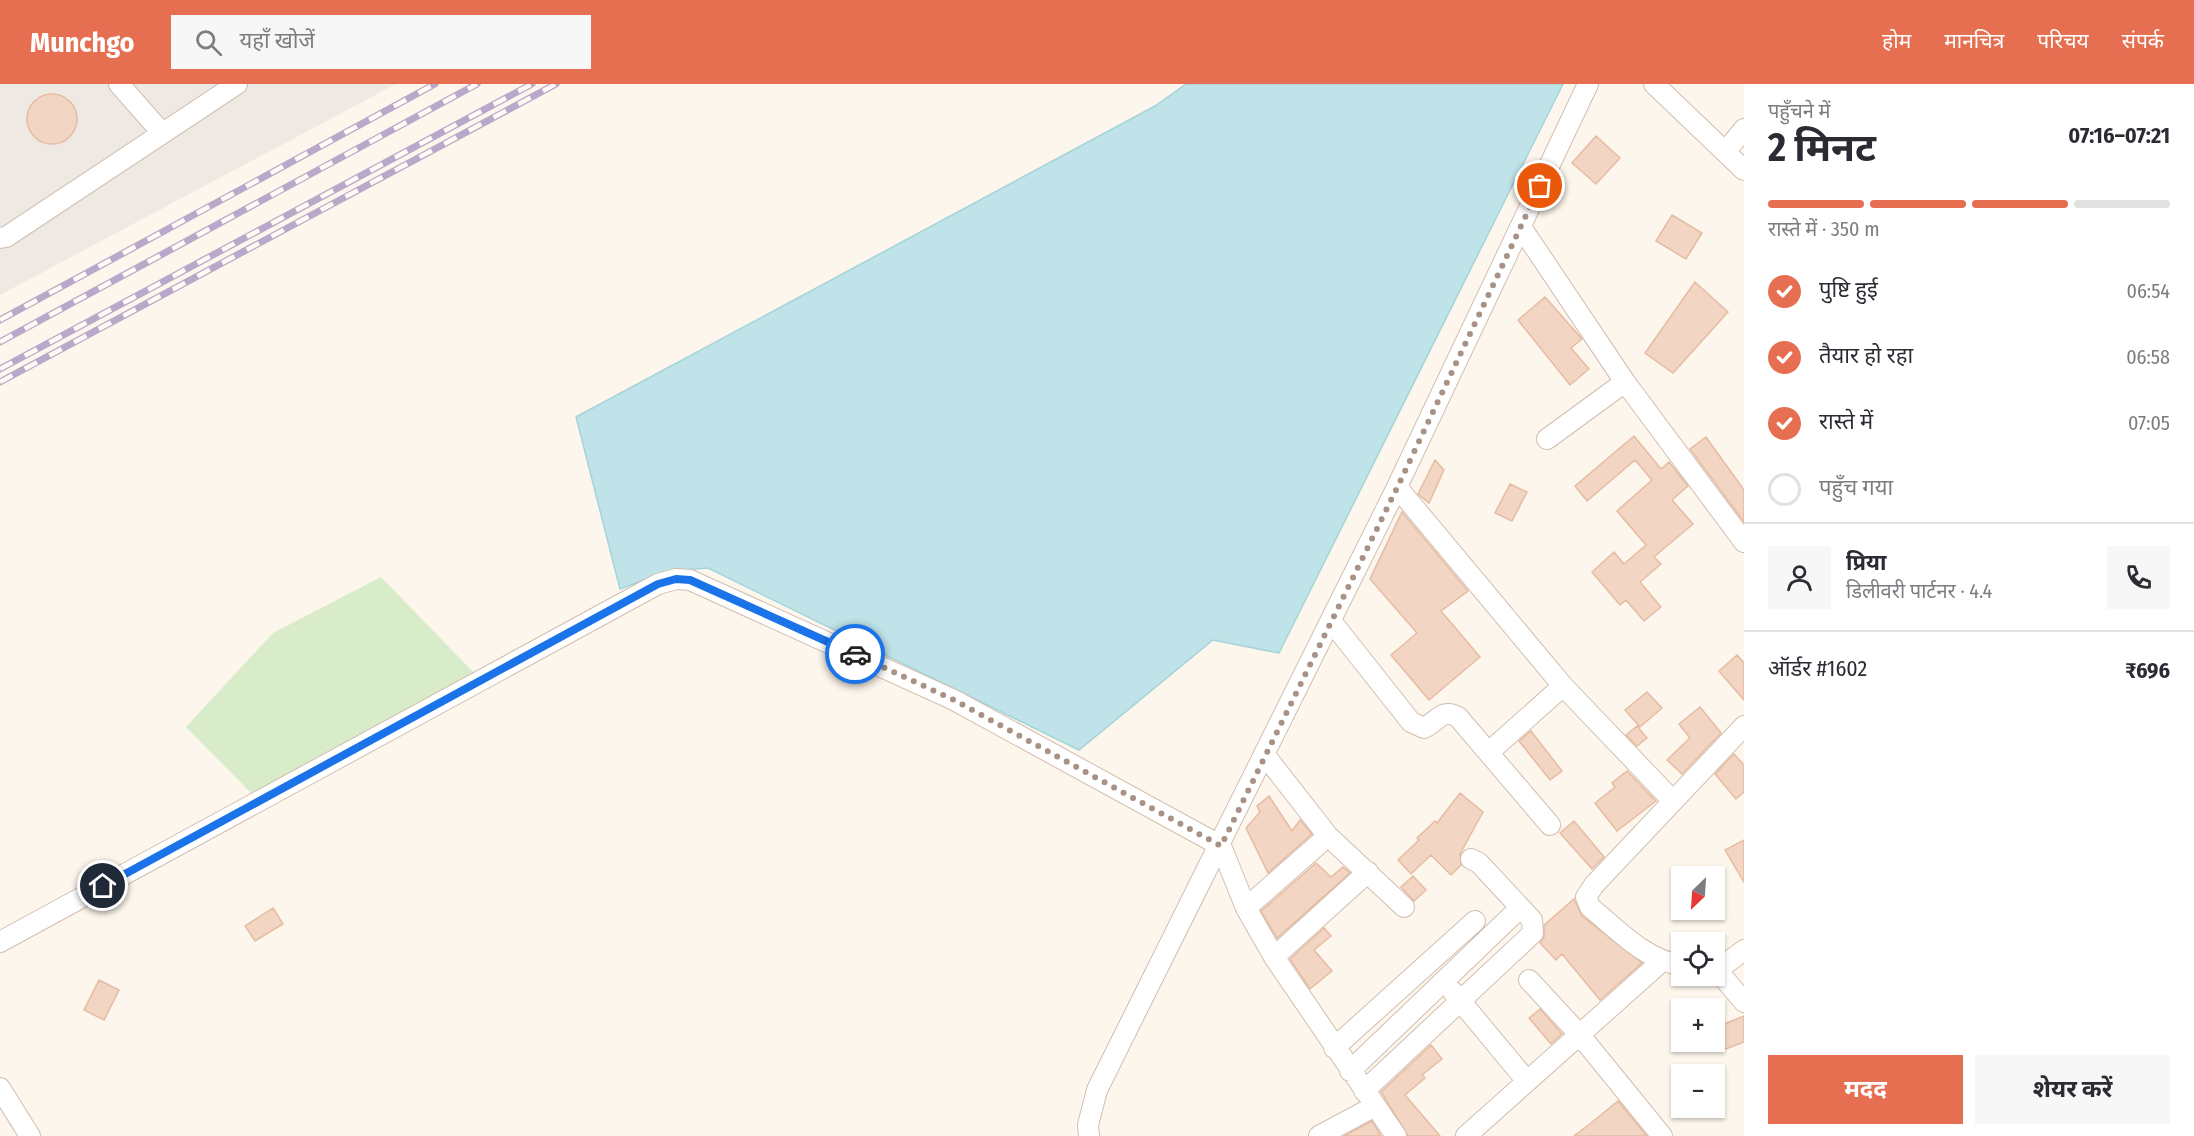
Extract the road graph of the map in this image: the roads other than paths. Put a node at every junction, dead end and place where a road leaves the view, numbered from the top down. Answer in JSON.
{"nodes":[{"id":1,"x":119,"y":84,"type":"edge"},
{"id":2,"x":237,"y":84,"type":"edge"},
{"id":3,"x":1588,"y":84,"type":"edge"},
{"id":4,"x":1654,"y":84,"type":"edge"},
{"id":5,"x":1744,"y":129,"type":"edge"},
{"id":6,"x":162,"y":133,"type":"junction"},
{"id":7,"x":1726,"y":151,"type":"junction"},
{"id":8,"x":1744,"y":170,"type":"edge"},
{"id":9,"x":1521,"y":227,"type":"junction"},
{"id":10,"x":0,"y":238,"type":"edge"},
{"id":11,"x":1625,"y":382,"type":"junction"},
{"id":12,"x":1547,"y":439,"type":"dead end"},
{"id":13,"x":1397,"y":488,"type":"junction"},
{"id":14,"x":1744,"y":542,"type":"edge"},
{"id":15,"x":1330,"y":621,"type":"junction"},
{"id":16,"x":1563,"y":686,"type":"junction"},
{"id":17,"x":1744,"y":726,"type":"edge"},
{"id":18,"x":1489,"y":752,"type":"junction"},
{"id":19,"x":1264,"y":754,"type":"junction"},
{"id":20,"x":1673,"y":801,"type":"junction"},
{"id":21,"x":1550,"y":825,"type":"dead end"},
{"id":22,"x":1328,"y":836,"type":"junction"},
{"id":23,"x":1221,"y":846,"type":"junction"},
{"id":24,"x":1471,"y":859,"type":"dead end"},
{"id":25,"x":1368,"y":872,"type":"junction"},
{"id":26,"x":1404,"y":907,"type":"dead end"},
{"id":27,"x":1246,"y":908,"type":"junction"},
{"id":28,"x":1520,"y":908,"type":"junction"},
{"id":29,"x":1474,"y":921,"type":"dead end"},
{"id":30,"x":0,"y":942,"type":"edge"},
{"id":31,"x":1744,"y":950,"type":"edge"},
{"id":32,"x":1274,"y":957,"type":"junction"},
{"id":33,"x":1671,"y":962,"type":"edge"},
{"id":34,"x":1725,"y":962,"type":"edge"},
{"id":35,"x":1429,"y":964,"type":"junction"},
{"id":36,"x":1671,"y":964,"type":"edge"},
{"id":37,"x":1528,"y":980,"type":"dead end"},
{"id":38,"x":1725,"y":980,"type":"edge"},
{"id":39,"x":1444,"y":981,"type":"junction"},
{"id":40,"x":1460,"y":1001,"type":"junction"},
{"id":41,"x":1744,"y":1002,"type":"edge"},
{"id":42,"x":1580,"y":1034,"type":"junction"},
{"id":43,"x":1334,"y":1048,"type":"junction"},
{"id":44,"x":1350,"y":1071,"type":"junction"},
{"id":45,"x":1526,"y":1080,"type":"junction"},
{"id":46,"x":0,"y":1089,"type":"edge"},
{"id":47,"x":1370,"y":1099,"type":"junction"},
{"id":48,"x":30,"y":1136,"type":"edge"},
{"id":49,"x":1089,"y":1136,"type":"edge"},
{"id":50,"x":1319,"y":1136,"type":"edge"},
{"id":51,"x":1396,"y":1136,"type":"edge"},
{"id":52,"x":1466,"y":1136,"type":"edge"},
{"id":53,"x":1662,"y":1136,"type":"edge"}],
"edges":[{"from":1,"to":6,"type":"street"},
{"from":2,"to":6,"type":"street"},
{"from":3,"to":9,"type":"street"},
{"from":4,"to":7,"type":"street"},
{"from":5,"to":7,"type":"street"},
{"from":6,"to":10,"type":"street"},
{"from":7,"to":8,"type":"street"},
{"from":9,"to":11,"type":"street"},
{"from":9,"to":13,"type":"street"},
{"from":11,"to":12,"type":"street"},
{"from":11,"to":14,"type":"street"},
{"from":13,"to":15,"type":"street"},
{"from":13,"to":16,"type":"street"},
{"from":15,"to":18,"type":"street"},
{"from":15,"to":19,"type":"street"},
{"from":16,"to":18,"type":"street"},
{"from":16,"to":20,"type":"street"},
{"from":17,"to":20,"type":"street"},
{"from":18,"to":21,"type":"street"},
{"from":19,"to":22,"type":"street"},
{"from":19,"to":23,"type":"street"},
{"from":20,"to":33,"type":"street"},
{"from":22,"to":25,"type":"street"},
{"from":22,"to":27,"type":"street"},
{"from":23,"to":27,"type":"street"},
{"from":23,"to":30,"type":"street"},
{"from":23,"to":49,"type":"street"},
{"from":24,"to":28,"type":"street"},
{"from":25,"to":26,"type":"street"},
{"from":25,"to":32,"type":"street"},
{"from":27,"to":32,"type":"street"},
{"from":28,"to":39,"type":"street"},
{"from":28,"to":40,"type":"street"},
{"from":29,"to":35,"type":"street"},
{"from":31,"to":34,"type":"street"},
{"from":32,"to":43,"type":"street"},
{"from":35,"to":39,"type":"street"},
{"from":35,"to":43,"type":"street"},
{"from":36,"to":42,"type":"street"},
{"from":37,"to":42,"type":"street"},
{"from":38,"to":41,"type":"street"},
{"from":39,"to":40,"type":"street"},
{"from":39,"to":44,"type":"street"},
{"from":40,"to":45,"type":"street"},
{"from":40,"to":47,"type":"street"},
{"from":42,"to":45,"type":"street"},
{"from":42,"to":53,"type":"street"},
{"from":43,"to":44,"type":"street"},
{"from":44,"to":47,"type":"street"},
{"from":45,"to":52,"type":"street"},
{"from":46,"to":48,"type":"street"},
{"from":47,"to":50,"type":"street"},
{"from":47,"to":51,"type":"street"}]}
